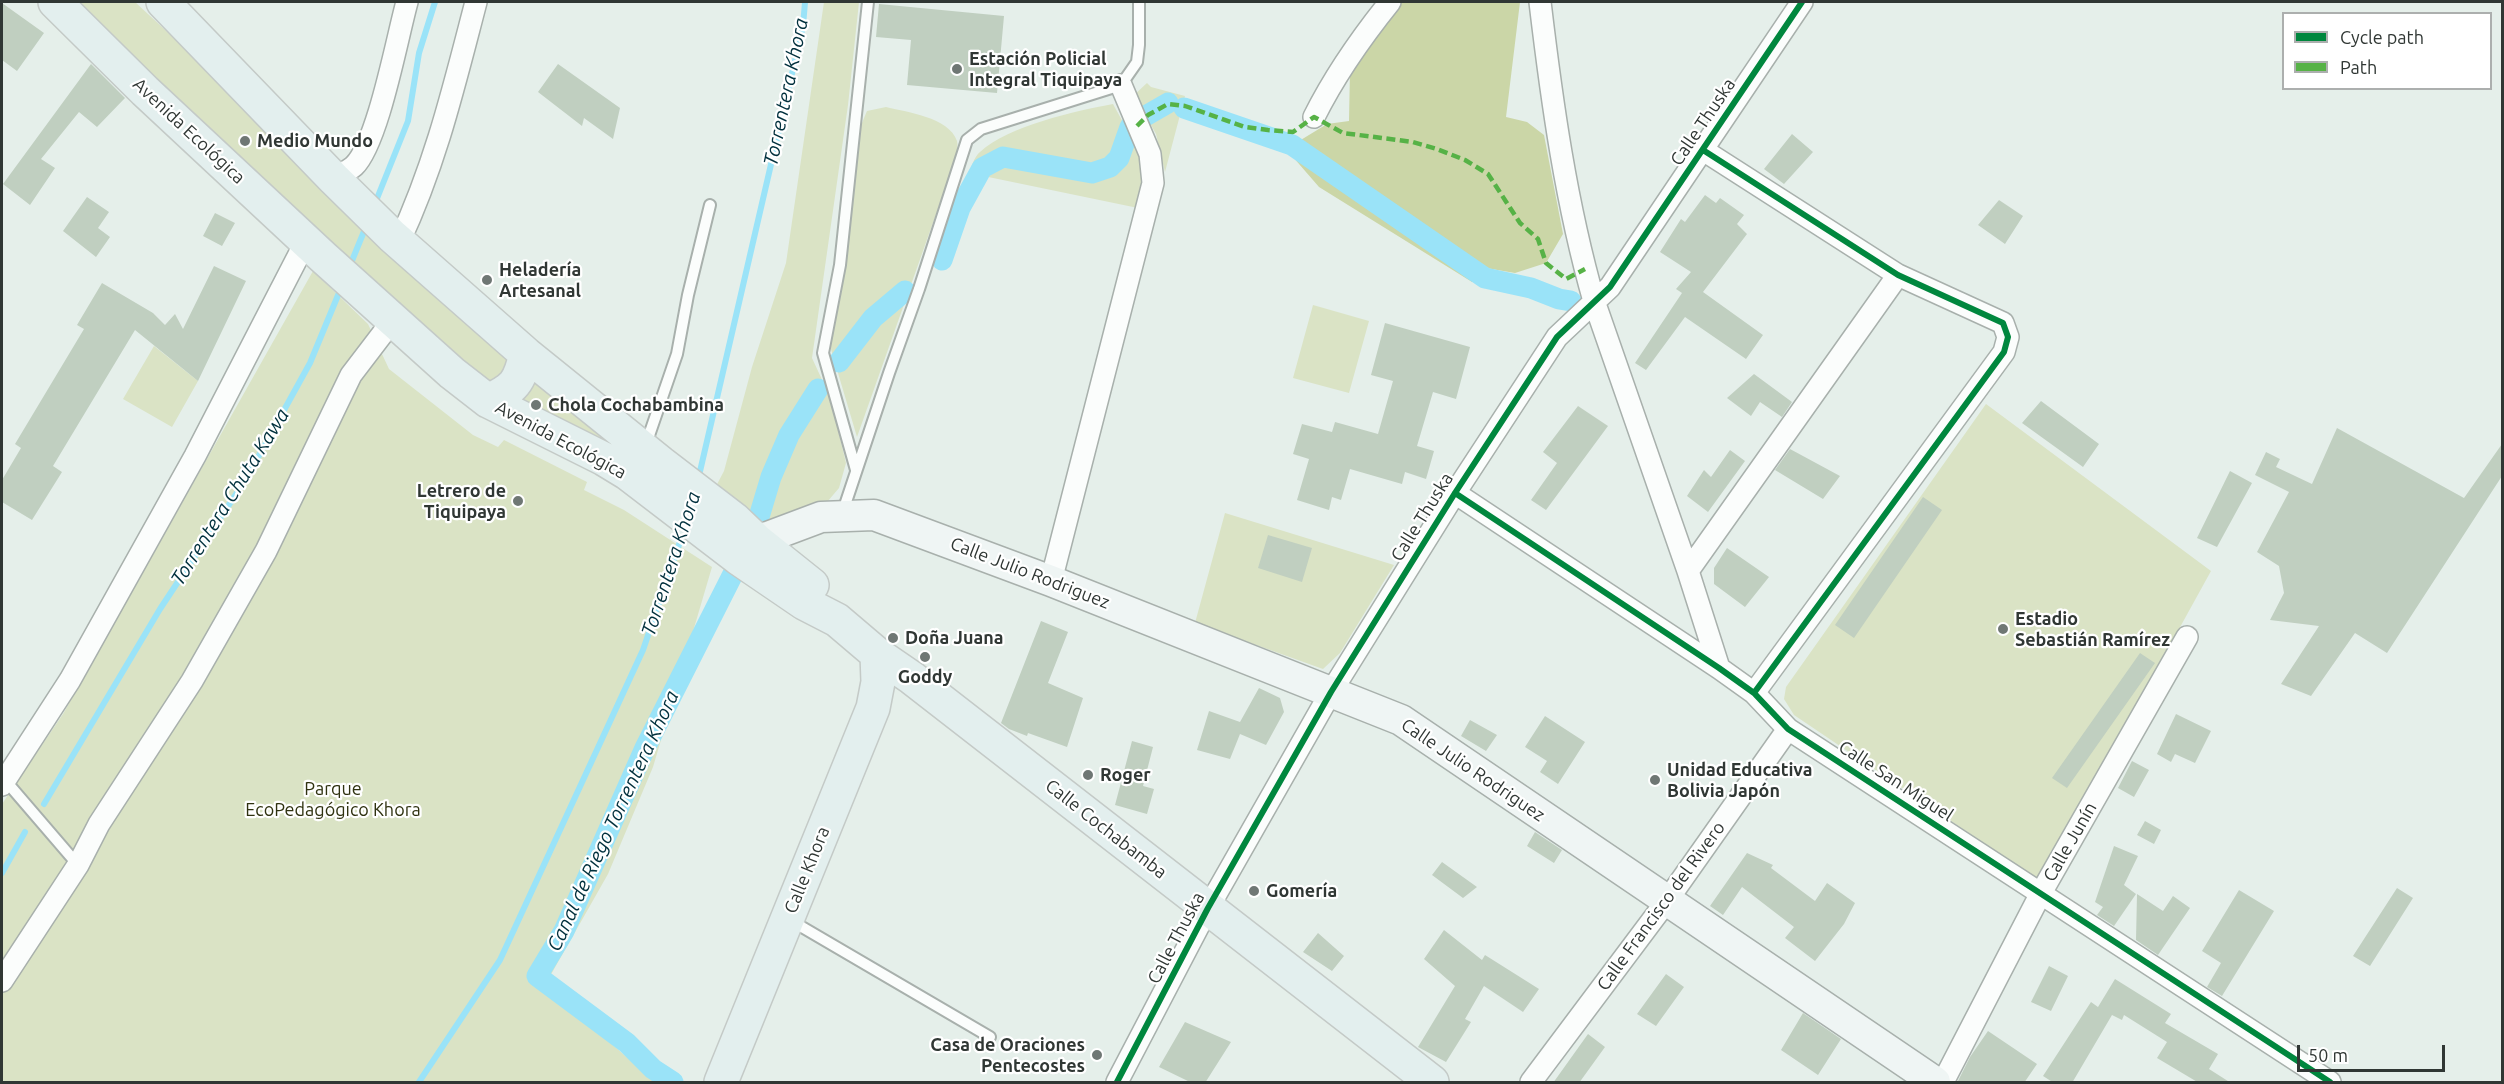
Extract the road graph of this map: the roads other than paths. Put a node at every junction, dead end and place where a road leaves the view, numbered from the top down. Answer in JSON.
{"nodes":[{"id":1,"x":55,"y":2,"type":"edge"},
{"id":2,"x":163,"y":2,"type":"edge"},
{"id":3,"x":407,"y":2,"type":"edge"},
{"id":4,"x":476,"y":2,"type":"edge"},
{"id":5,"x":868,"y":2,"type":"edge"},
{"id":6,"x":1139,"y":2,"type":"edge"},
{"id":7,"x":1390,"y":2,"type":"edge"},
{"id":8,"x":1540,"y":2,"type":"edge"},
{"id":9,"x":1802,"y":2,"type":"edge"},
{"id":10,"x":1120,"y":85,"type":"junction"},
{"id":11,"x":1314,"y":117,"type":"dead end"},
{"id":12,"x":1703,"y":150,"type":"junction"},
{"id":13,"x":340,"y":185,"type":"junction"},
{"id":14,"x":710,"y":206,"type":"dead end"},
{"id":15,"x":395,"y":239,"type":"junction"},
{"id":16,"x":315,"y":249,"type":"junction"},
{"id":17,"x":1898,"y":275,"type":"junction"},
{"id":18,"x":1594,"y":301,"type":"junction"},
{"id":19,"x":393,"y":321,"type":"junction"},
{"id":20,"x":526,"y":354,"type":"junction"},
{"id":21,"x":488,"y":401,"type":"junction"},
{"id":22,"x":653,"y":469,"type":"junction"},
{"id":23,"x":856,"y":470,"type":"junction"},
{"id":24,"x":1455,"y":493,"type":"junction"},
{"id":25,"x":842,"y":515,"type":"junction"},
{"id":26,"x":712,"y":525,"type":"junction"},
{"id":27,"x":757,"y":541,"type":"junction"},
{"id":28,"x":1688,"y":571,"type":"junction"},
{"id":29,"x":1051,"y":581,"type":"junction"},
{"id":30,"x":837,"y":620,"type":"junction"},
{"id":31,"x":2187,"y":636,"type":"dead end"},
{"id":32,"x":877,"y":654,"type":"junction"},
{"id":33,"x":1719,"y":668,"type":"junction"},
{"id":34,"x":1331,"y":692,"type":"junction"},
{"id":35,"x":1754,"y":693,"type":"junction"},
{"id":36,"x":1788,"y":729,"type":"junction"},
{"id":37,"x":3,"y":780,"type":"edge"},
{"id":38,"x":78,"y":865,"type":"junction"},
{"id":39,"x":2041,"y":893,"type":"junction"},
{"id":40,"x":1666,"y":902,"type":"junction"},
{"id":41,"x":1208,"y":908,"type":"junction"},
{"id":42,"x":787,"y":918,"type":"junction"},
{"id":43,"x":2,"y":981,"type":"edge"},
{"id":44,"x":990,"y":1037,"type":"dead end"},
{"id":45,"x":721,"y":1083,"type":"edge"},
{"id":46,"x":1118,"y":1083,"type":"edge"},
{"id":47,"x":1432,"y":1083,"type":"edge"},
{"id":48,"x":1531,"y":1083,"type":"edge"},
{"id":49,"x":1935,"y":1083,"type":"edge"},
{"id":50,"x":1943,"y":1083,"type":"edge"},
{"id":51,"x":2330,"y":1083,"type":"edge"}],
"edges":[{"from":1,"to":16,"type":"main road","name":"Avenida Ecológica"},
{"from":2,"to":13,"type":"main road","name":"Avenida Ecológica"},
{"from":3,"to":13,"type":"street"},
{"from":4,"to":15,"type":"street"},
{"from":5,"to":23,"type":"lane"},
{"from":6,"to":10,"type":"lane"},
{"from":7,"to":11,"type":"street"},
{"from":8,"to":18,"type":"street"},
{"from":9,"to":12,"type":"street","name":"Calle Thuska"},
{"from":10,"to":23,"type":"lane"},
{"from":10,"to":29,"type":"street"},
{"from":12,"to":17,"type":"street"},
{"from":12,"to":18,"type":"street","name":"Calle Thuska"},
{"from":13,"to":15,"type":"main road","name":"Avenida Ecológica"},
{"from":14,"to":22,"type":"lane"},
{"from":15,"to":20,"type":"main road","name":"Avenida Ecológica"},
{"from":16,"to":19,"type":"main road","name":"Avenida Ecológica"},
{"from":16,"to":37,"type":"street"},
{"from":17,"to":28,"type":"street"},
{"from":17,"to":35,"type":"street"},
{"from":18,"to":24,"type":"street","name":"Calle Thuska"},
{"from":18,"to":28,"type":"street"},
{"from":19,"to":21,"type":"main road","name":"Avenida Ecológica"},
{"from":19,"to":38,"type":"street"},
{"from":20,"to":21,"type":"main road"},
{"from":20,"to":22,"type":"main road","name":"Avenida Ecológica"},
{"from":21,"to":22,"type":"main road","name":"Avenida Ecológica"},
{"from":22,"to":26,"type":"main road","name":"Avenida Ecológica"},
{"from":23,"to":25,"type":"lane"},
{"from":24,"to":33,"type":"street","name":"Calle San Miguel"},
{"from":24,"to":34,"type":"street","name":"Calle Thuska"},
{"from":25,"to":27,"type":"main road","name":"Calle Julio Rodriguez"},
{"from":25,"to":29,"type":"main road","name":"Calle Julio Rodriguez"},
{"from":26,"to":27,"type":"main road"},
{"from":26,"to":30,"type":"main road","name":"Avenida Ecológica"},
{"from":27,"to":30,"type":"main road"},
{"from":28,"to":33,"type":"street"},
{"from":29,"to":34,"type":"main road","name":"Calle Julio Rodriguez"},
{"from":30,"to":32,"type":"main road","name":"Calle Cochabamba"},
{"from":31,"to":39,"type":"street","name":"Calle Junín"},
{"from":32,"to":41,"type":"main road","name":"Calle Cochabamba"},
{"from":32,"to":42,"type":"main road","name":"Calle Khora"},
{"from":33,"to":35,"type":"street","name":"Calle San Miguel"},
{"from":34,"to":40,"type":"main road","name":"Calle Julio Rodriguez"},
{"from":34,"to":41,"type":"street","name":"Calle Thuska"},
{"from":35,"to":36,"type":"street","name":"Calle San Miguel"},
{"from":36,"to":39,"type":"street","name":"Calle San Miguel"},
{"from":36,"to":40,"type":"street","name":"Calle Francisco del Rivero"},
{"from":37,"to":38,"type":"lane"},
{"from":38,"to":43,"type":"street"},
{"from":39,"to":50,"type":"street","name":"Calle Junín"},
{"from":39,"to":51,"type":"street","name":"Calle San Miguel"},
{"from":40,"to":48,"type":"street","name":"Calle Francisco del Rivero"},
{"from":40,"to":49,"type":"main road","name":"Calle Julio Rodriguez"},
{"from":41,"to":46,"type":"street","name":"Calle Thuska"},
{"from":41,"to":47,"type":"main road","name":"Calle Cochabamba"},
{"from":42,"to":44,"type":"lane"},
{"from":42,"to":45,"type":"main road","name":"Calle Khora"}]}
